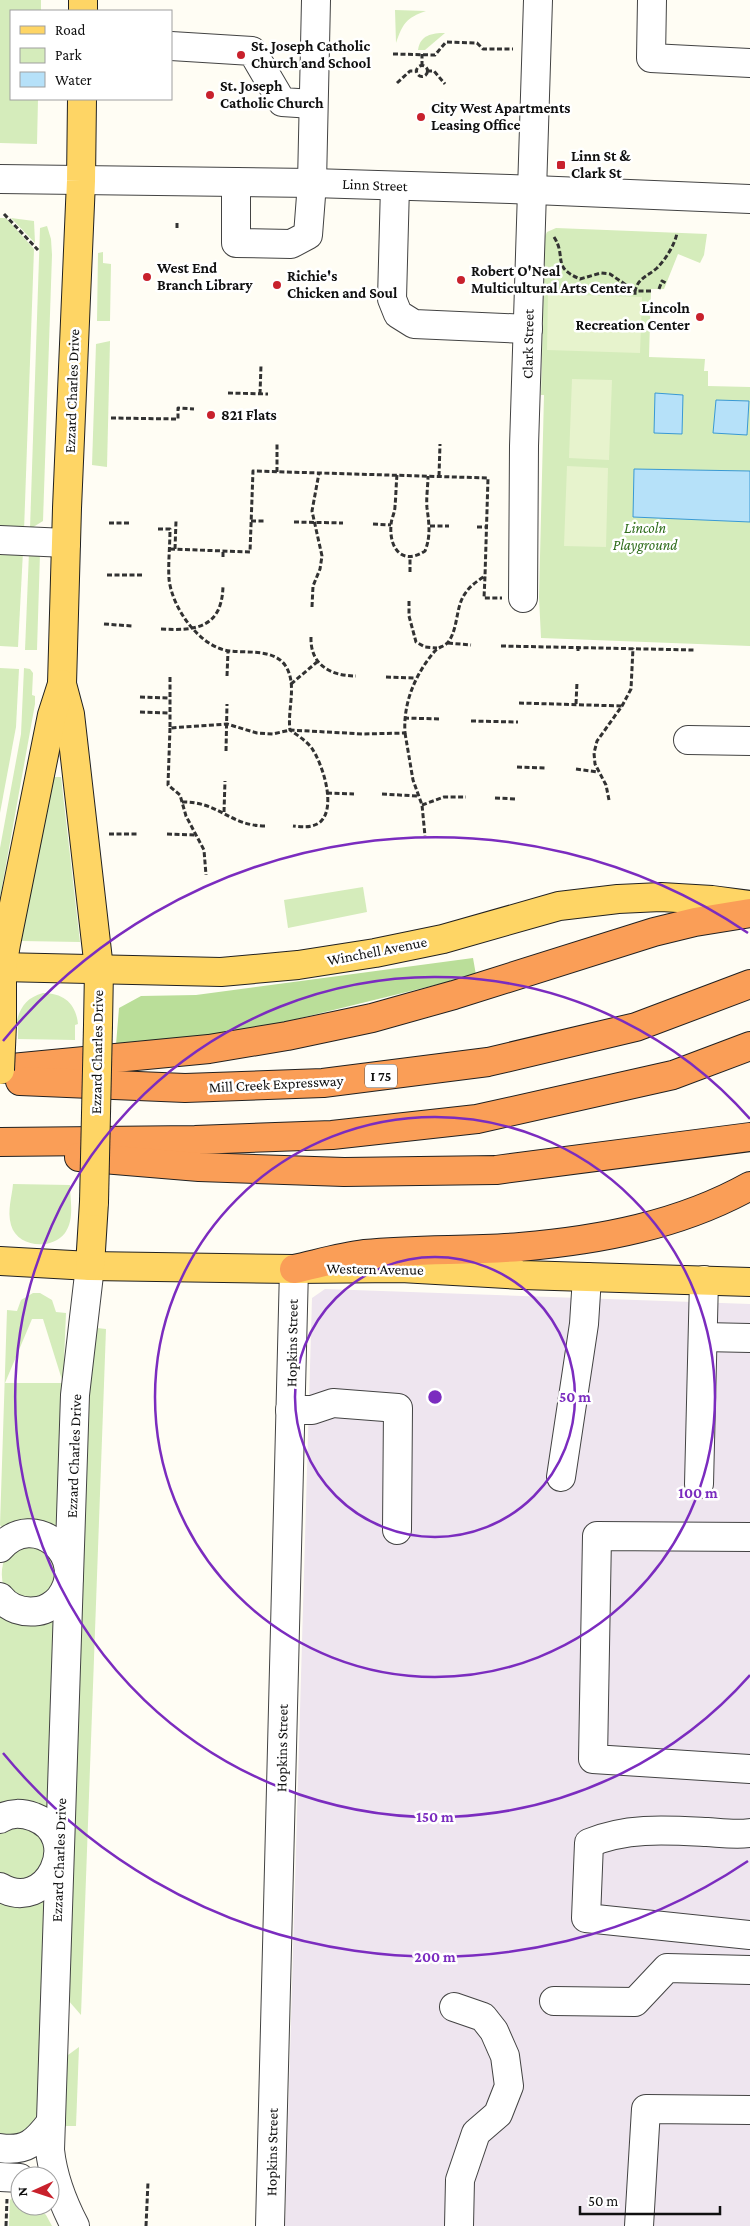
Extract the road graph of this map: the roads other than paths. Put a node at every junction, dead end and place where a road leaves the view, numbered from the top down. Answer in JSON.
{"nodes":[{"id":1,"x":316,"y":0,"type":"edge"},
{"id":2,"x":538,"y":0,"type":"edge"},
{"id":3,"x":652,"y":0,"type":"edge"},
{"id":4,"x":172,"y":46,"type":"edge"},
{"id":5,"x":750,"y":63,"type":"edge"},
{"id":6,"x":82,"y":100,"type":"edge"},
{"id":7,"x":313,"y":104,"type":"junction"},
{"id":8,"x":0,"y":179,"type":"edge"},
{"id":9,"x":81,"y":181,"type":"junction"},
{"id":10,"x":236,"y":182,"type":"junction"},
{"id":11,"x":312,"y":183,"type":"junction"},
{"id":12,"x":395,"y":186,"type":"junction"},
{"id":13,"x":533,"y":190,"type":"junction"},
{"id":14,"x":750,"y":200,"type":"edge"},
{"id":15,"x":528,"y":329,"type":"junction"},
{"id":16,"x":0,"y":540,"type":"edge"},
{"id":17,"x":66,"y":543,"type":"junction"},
{"id":18,"x":523,"y":598,"type":"road end"},
{"id":19,"x":62,"y":684,"type":"junction"},
{"id":20,"x":688,"y":740,"type":"dead end"},
{"id":21,"x":750,"y":741,"type":"edge"},
{"id":22,"x":750,"y":905,"type":"edge"},
{"id":23,"x":750,"y":913,"type":"edge"},
{"id":24,"x":1,"y":967,"type":"edge"},
{"id":25,"x":99,"y":969,"type":"junction"},
{"id":26,"x":750,"y":984,"type":"edge"},
{"id":27,"x":750,"y":1046,"type":"edge"},
{"id":28,"x":0,"y":1069,"type":"edge"},
{"id":29,"x":0,"y":1080,"type":"edge"},
{"id":30,"x":750,"y":1137,"type":"edge"},
{"id":31,"x":0,"y":1142,"type":"edge"},
{"id":32,"x":0,"y":1150,"type":"edge"},
{"id":33,"x":750,"y":1186,"type":"edge"},
{"id":34,"x":0,"y":1261,"type":"edge"},
{"id":35,"x":90,"y":1266,"type":"junction"},
{"id":36,"x":294,"y":1269,"type":"junction"},
{"id":37,"x":587,"y":1277,"type":"junction"},
{"id":38,"x":704,"y":1280,"type":"junction"},
{"id":39,"x":750,"y":1282,"type":"edge"},
{"id":40,"x":703,"y":1337,"type":"junction"},
{"id":41,"x":750,"y":1338,"type":"edge"},
{"id":42,"x":290,"y":1410,"type":"junction"},
{"id":43,"x":561,"y":1477,"type":"dead end"},
{"id":44,"x":700,"y":1484,"type":"dead end"},
{"id":45,"x":397,"y":1530,"type":"dead end"},
{"id":46,"x":750,"y":1536,"type":"edge"},
{"id":47,"x":0,"y":1548,"type":"edge"},
{"id":48,"x":69,"y":1570,"type":"junction"},
{"id":49,"x":0,"y":1597,"type":"edge"},
{"id":50,"x":750,"y":1769,"type":"edge"},
{"id":51,"x":0,"y":1819,"type":"edge"},
{"id":52,"x":750,"y":1833,"type":"edge"},
{"id":53,"x":59,"y":1850,"type":"junction"},
{"id":54,"x":0,"y":1887,"type":"edge"},
{"id":55,"x":750,"y":1934,"type":"edge"},
{"id":56,"x":750,"y":1970,"type":"edge"},
{"id":57,"x":554,"y":2001,"type":"dead end"},
{"id":58,"x":454,"y":2007,"type":"dead end"},
{"id":59,"x":750,"y":2110,"type":"edge"},
{"id":60,"x":51,"y":2122,"type":"junction"},
{"id":61,"x":0,"y":2148,"type":"edge"},
{"id":62,"x":63,"y":2207,"type":"edge"},
{"id":63,"x":270,"y":2226,"type":"edge"},
{"id":64,"x":459,"y":2226,"type":"edge"},
{"id":65,"x":639,"y":2226,"type":"edge"}],
"edges":[{"from":1,"to":7,"type":"street"},
{"from":2,"to":13,"type":"street","name":"Clark Street"},
{"from":3,"to":5,"type":"street"},
{"from":4,"to":7,"type":"street"},
{"from":6,"to":9,"type":"main road","name":"Ezzard Charles Drive"},
{"from":7,"to":11,"type":"street"},
{"from":8,"to":9,"type":"street","name":"Linn Street"},
{"from":9,"to":10,"type":"street","name":"Linn Street"},
{"from":9,"to":17,"type":"main road","name":"Ezzard Charles Drive"},
{"from":10,"to":11,"type":"street","name":"Linn Street"},
{"from":10,"to":11,"type":"street"},
{"from":11,"to":12,"type":"street","name":"Linn Street"},
{"from":12,"to":13,"type":"street","name":"Linn Street"},
{"from":12,"to":15,"type":"street"},
{"from":13,"to":14,"type":"street","name":"Linn Street"},
{"from":13,"to":15,"type":"street","name":"Clark Street"},
{"from":15,"to":18,"type":"street","name":"Clark Street"},
{"from":16,"to":17,"type":"street"},
{"from":17,"to":19,"type":"main road","name":"Ezzard Charles Drive"},
{"from":19,"to":24,"type":"main road","name":"Ezzard Charles Drive"},
{"from":19,"to":25,"type":"main road","name":"Ezzard Charles Drive"},
{"from":20,"to":21,"type":"street"},
{"from":22,"to":25,"type":"main road","name":"Winchell Avenue"},
{"from":23,"to":28,"type":"highway"},
{"from":24,"to":25,"type":"main road","name":"Winchell Avenue"},
{"from":24,"to":28,"type":"main road","name":"Ezzard Charles Drive","bridge":true},
{"from":25,"to":35,"type":"main road","name":"Ezzard Charles Drive","bridge":true},
{"from":26,"to":29,"type":"highway","name":"Mill Creek Expressway","number":"I 75"},
{"from":27,"to":31,"type":"highway"},
{"from":30,"to":32,"type":"highway"},
{"from":33,"to":36,"type":"highway"},
{"from":34,"to":35,"type":"main road","name":"Western Avenue"},
{"from":35,"to":36,"type":"main road","name":"Western Avenue"},
{"from":35,"to":48,"type":"street","name":"Ezzard Charles Drive"},
{"from":36,"to":37,"type":"main road","name":"Western Avenue"},
{"from":36,"to":42,"type":"street","name":"Hopkins Street"},
{"from":37,"to":38,"type":"main road","name":"Western Avenue"},
{"from":37,"to":43,"type":"street"},
{"from":38,"to":39,"type":"main road","name":"Western Avenue"},
{"from":38,"to":40,"type":"street"},
{"from":40,"to":41,"type":"street"},
{"from":40,"to":44,"type":"street"},
{"from":42,"to":45,"type":"street"},
{"from":42,"to":63,"type":"street","name":"Hopkins Street"},
{"from":46,"to":50,"type":"street"},
{"from":47,"to":48,"type":"street"},
{"from":48,"to":49,"type":"street"},
{"from":48,"to":53,"type":"street","name":"Ezzard Charles Drive"},
{"from":51,"to":53,"type":"street"},
{"from":52,"to":55,"type":"street"},
{"from":53,"to":54,"type":"street"},
{"from":53,"to":60,"type":"street","name":"Ezzard Charles Drive"},
{"from":56,"to":57,"type":"street"},
{"from":58,"to":64,"type":"street"},
{"from":59,"to":65,"type":"street"},
{"from":60,"to":61,"type":"street"},
{"from":60,"to":62,"type":"street","name":"Ezzard Charles Drive"}]}
